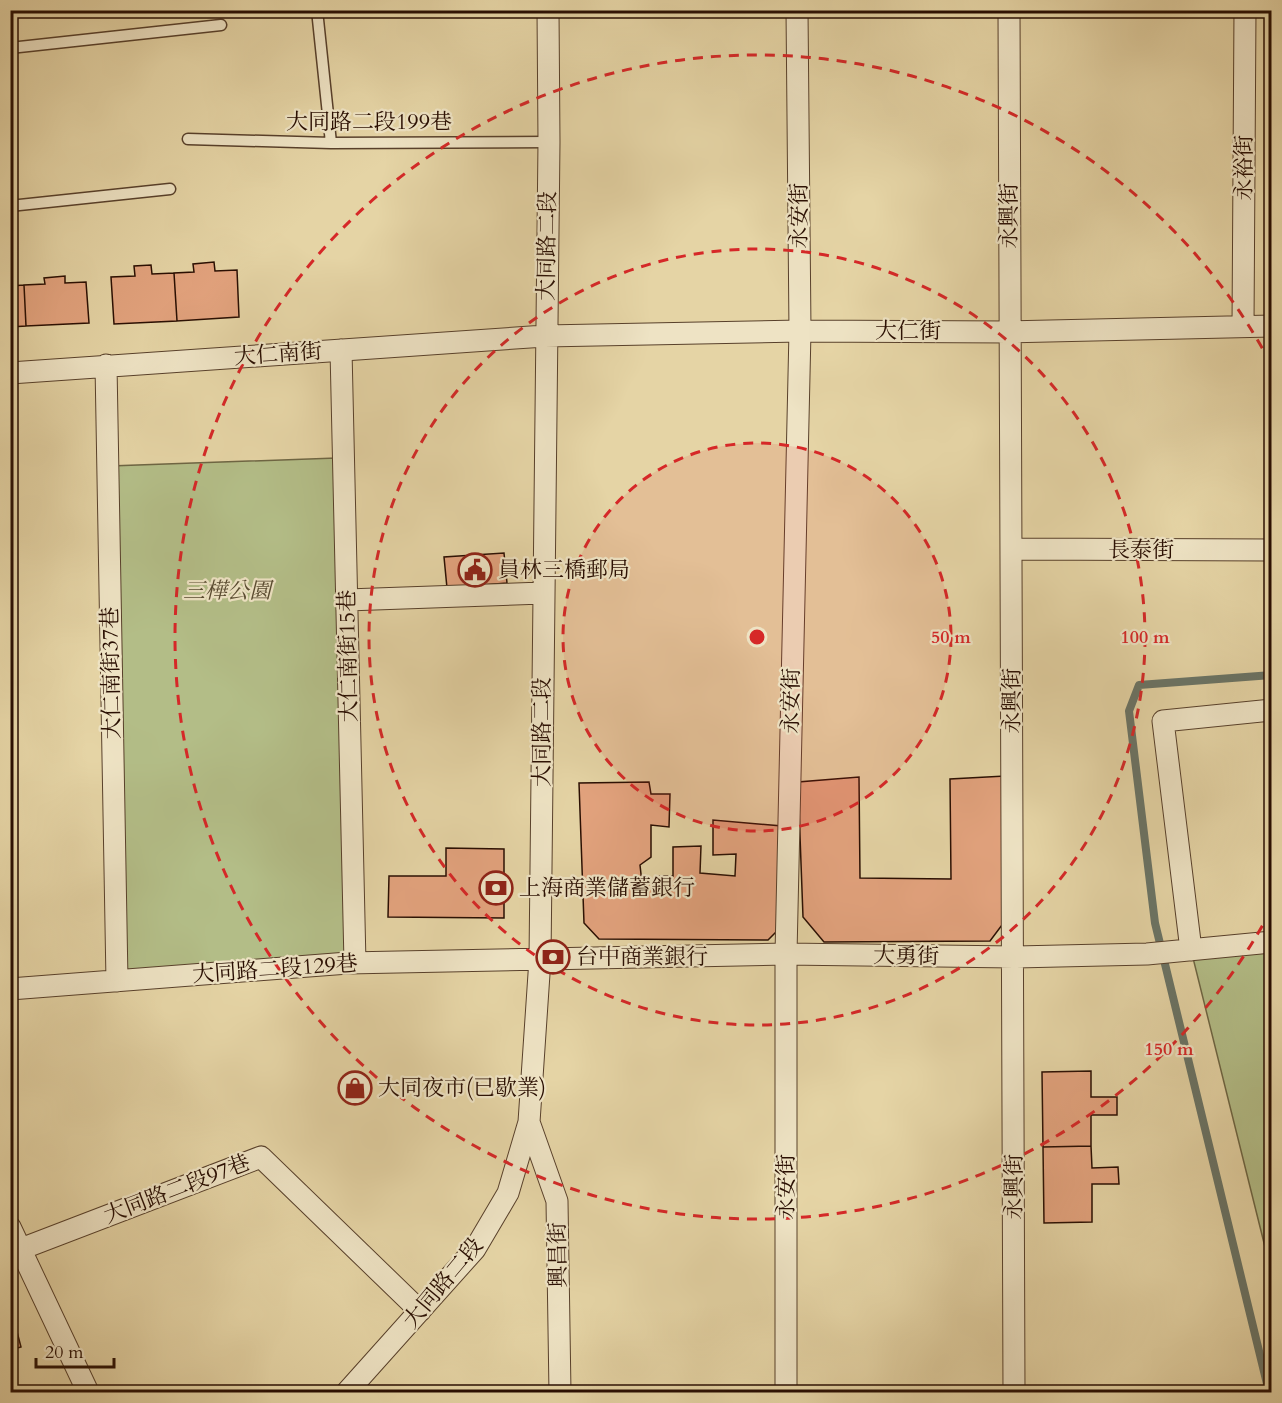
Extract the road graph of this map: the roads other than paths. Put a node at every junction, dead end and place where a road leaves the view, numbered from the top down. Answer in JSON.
{"nodes":[{"id":1,"x":317,"y":10,"type":"edge"},
{"id":2,"x":548,"y":10,"type":"edge"},
{"id":3,"x":797,"y":10,"type":"edge"},
{"id":4,"x":1009,"y":10,"type":"edge"},
{"id":5,"x":1245,"y":10,"type":"edge"},
{"id":6,"x":221,"y":25,"type":"dead end"},
{"id":7,"x":10,"y":48,"type":"edge"},
{"id":8,"x":188,"y":139,"type":"dead end"},
{"id":9,"x":549,"y":142,"type":"junction"},
{"id":10,"x":331,"y":143,"type":"junction"},
{"id":11,"x":170,"y":189,"type":"dead end"},
{"id":12,"x":10,"y":206,"type":"edge"},
{"id":13,"x":1243,"y":326,"type":"junction"},
{"id":14,"x":1272,"y":326,"type":"edge"},
{"id":15,"x":800,"y":331,"type":"junction"},
{"id":16,"x":1010,"y":332,"type":"junction"},
{"id":17,"x":545,"y":336,"type":"junction"},
{"id":18,"x":341,"y":350,"type":"junction"},
{"id":19,"x":106,"y":365,"type":"junction"},
{"id":20,"x":10,"y":373,"type":"edge"},
{"id":21,"x":1011,"y":549,"type":"junction"},
{"id":22,"x":1272,"y":550,"type":"edge"},
{"id":23,"x":543,"y":593,"type":"junction"},
{"id":24,"x":347,"y":600,"type":"junction"},
{"id":25,"x":1272,"y":710,"type":"edge"},
{"id":26,"x":1272,"y":942,"type":"edge"},
{"id":27,"x":1185,"y":951,"type":"junction"},
{"id":28,"x":786,"y":954,"type":"junction"},
{"id":29,"x":1014,"y":957,"type":"junction"},
{"id":30,"x":540,"y":959,"type":"junction"},
{"id":31,"x":355,"y":963,"type":"junction"},
{"id":32,"x":117,"y":981,"type":"junction"},
{"id":33,"x":10,"y":989,"type":"edge"},
{"id":34,"x":529,"y":1122,"type":"junction"},
{"id":35,"x":10,"y":1227,"type":"edge"},
{"id":36,"x":21,"y":1249,"type":"junction"},
{"id":37,"x":420,"y":1311,"type":"junction"},
{"id":38,"x":88,"y":1392,"type":"edge"},
{"id":39,"x":347,"y":1392,"type":"edge"},
{"id":40,"x":560,"y":1392,"type":"edge"},
{"id":41,"x":786,"y":1392,"type":"edge"},
{"id":42,"x":1014,"y":1392,"type":"edge"}],
"edges":[{"from":1,"to":10,"type":"lane"},
{"from":2,"to":9,"type":"street","name":"大同路二段"},
{"from":3,"to":15,"type":"street","name":"永安街"},
{"from":4,"to":16,"type":"street","name":"永興街"},
{"from":5,"to":13,"type":"street","name":"永裕街"},
{"from":6,"to":7,"type":"lane"},
{"from":8,"to":10,"type":"lane","name":"大同路二段199巷"},
{"from":9,"to":10,"type":"lane","name":"大同路二段199巷"},
{"from":9,"to":17,"type":"street","name":"大同路二段"},
{"from":11,"to":12,"type":"lane"},
{"from":13,"to":14,"type":"street","name":"大仁街"},
{"from":13,"to":16,"type":"street","name":"大仁街"},
{"from":15,"to":16,"type":"street","name":"大仁街"},
{"from":15,"to":17,"type":"street","name":"大仁街"},
{"from":15,"to":28,"type":"street","name":"永安街"},
{"from":16,"to":21,"type":"street","name":"永興街"},
{"from":17,"to":18,"type":"street","name":"大仁南街"},
{"from":17,"to":23,"type":"street","name":"大同路二段"},
{"from":18,"to":19,"type":"street","name":"大仁南街"},
{"from":18,"to":24,"type":"street","name":"大仁南街15巷"},
{"from":19,"to":20,"type":"street","name":"大仁南街"},
{"from":19,"to":32,"type":"street","name":"大仁南街37巷"},
{"from":21,"to":22,"type":"street","name":"長泰街"},
{"from":21,"to":29,"type":"street","name":"永興街"},
{"from":23,"to":24,"type":"street"},
{"from":23,"to":30,"type":"street","name":"大同路二段"},
{"from":24,"to":31,"type":"street","name":"大仁南街15巷"},
{"from":25,"to":27,"type":"street"},
{"from":26,"to":27,"type":"street","name":"大勇街"},
{"from":27,"to":29,"type":"street","name":"大勇街"},
{"from":28,"to":29,"type":"street","name":"大勇街"},
{"from":28,"to":30,"type":"street","name":"大勇街"},
{"from":28,"to":41,"type":"street","name":"永安街"},
{"from":29,"to":42,"type":"street","name":"永興街"},
{"from":30,"to":31,"type":"street","name":"大同路二段129巷"},
{"from":30,"to":34,"type":"street","name":"大同路二段"},
{"from":31,"to":32,"type":"street","name":"大同路二段129巷"},
{"from":32,"to":33,"type":"street","name":"大同路二段129巷"},
{"from":34,"to":37,"type":"street","name":"大同路二段"},
{"from":34,"to":40,"type":"street","name":"興昌街"},
{"from":35,"to":36,"type":"street"},
{"from":36,"to":37,"type":"street","name":"大同路二段97巷"},
{"from":36,"to":38,"type":"street"},
{"from":37,"to":39,"type":"street","name":"大同路二段"}]}
